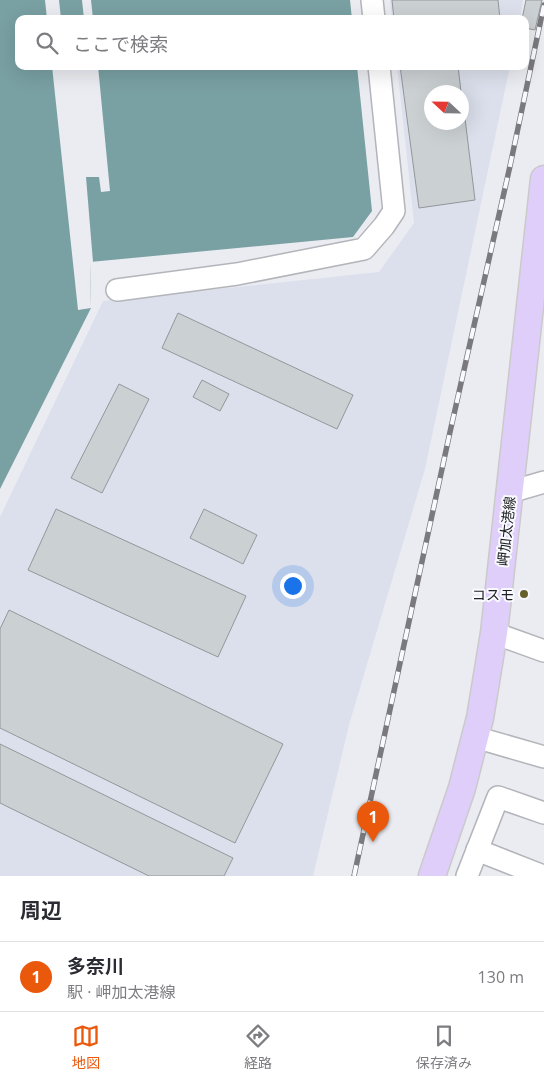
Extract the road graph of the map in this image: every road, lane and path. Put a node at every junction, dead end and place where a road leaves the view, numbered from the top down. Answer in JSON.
{"nodes":[{"id":1,"x":372,"y":0,"type":"edge"},
{"id":2,"x":374,"y":15,"type":"edge"},
{"id":3,"x":379,"y":70,"type":"edge"},
{"id":4,"x":544,"y":179,"type":"edge"},
{"id":5,"x":543,"y":206,"type":"edge"},
{"id":6,"x":117,"y":290,"type":"dead end"},
{"id":7,"x":536,"y":322,"type":"edge"},
{"id":8,"x":544,"y":482,"type":"edge"},
{"id":9,"x":510,"y":492,"type":"junction"},
{"id":10,"x":494,"y":633,"type":"junction"},
{"id":11,"x":544,"y":651,"type":"edge"},
{"id":12,"x":475,"y":737,"type":"junction"},
{"id":13,"x":544,"y":757,"type":"edge"},
{"id":14,"x":544,"y":813,"type":"edge"},
{"id":15,"x":477,"y":850,"type":"junction"},
{"id":16,"x":432,"y":876,"type":"edge"},
{"id":17,"x":468,"y":876,"type":"edge"},
{"id":18,"x":544,"y":876,"type":"edge"}],
"edges":[{"from":1,"to":2,"type":"street"},
{"from":3,"to":6,"type":"street"},
{"from":4,"to":5,"type":"main road","name":"岬加太港線"},
{"from":5,"to":7,"type":"main road","name":"岬加太港線"},
{"from":7,"to":9,"type":"main road","name":"岬加太港線"},
{"from":8,"to":9,"type":"street"},
{"from":9,"to":10,"type":"main road","name":"岬加太港線"},
{"from":10,"to":11,"type":"street"},
{"from":10,"to":12,"type":"main road","name":"岬加太港線"},
{"from":12,"to":13,"type":"street"},
{"from":12,"to":16,"type":"main road","name":"岬加太港線"},
{"from":14,"to":15,"type":"street"},
{"from":15,"to":17,"type":"street"},
{"from":15,"to":18,"type":"street"}]}
